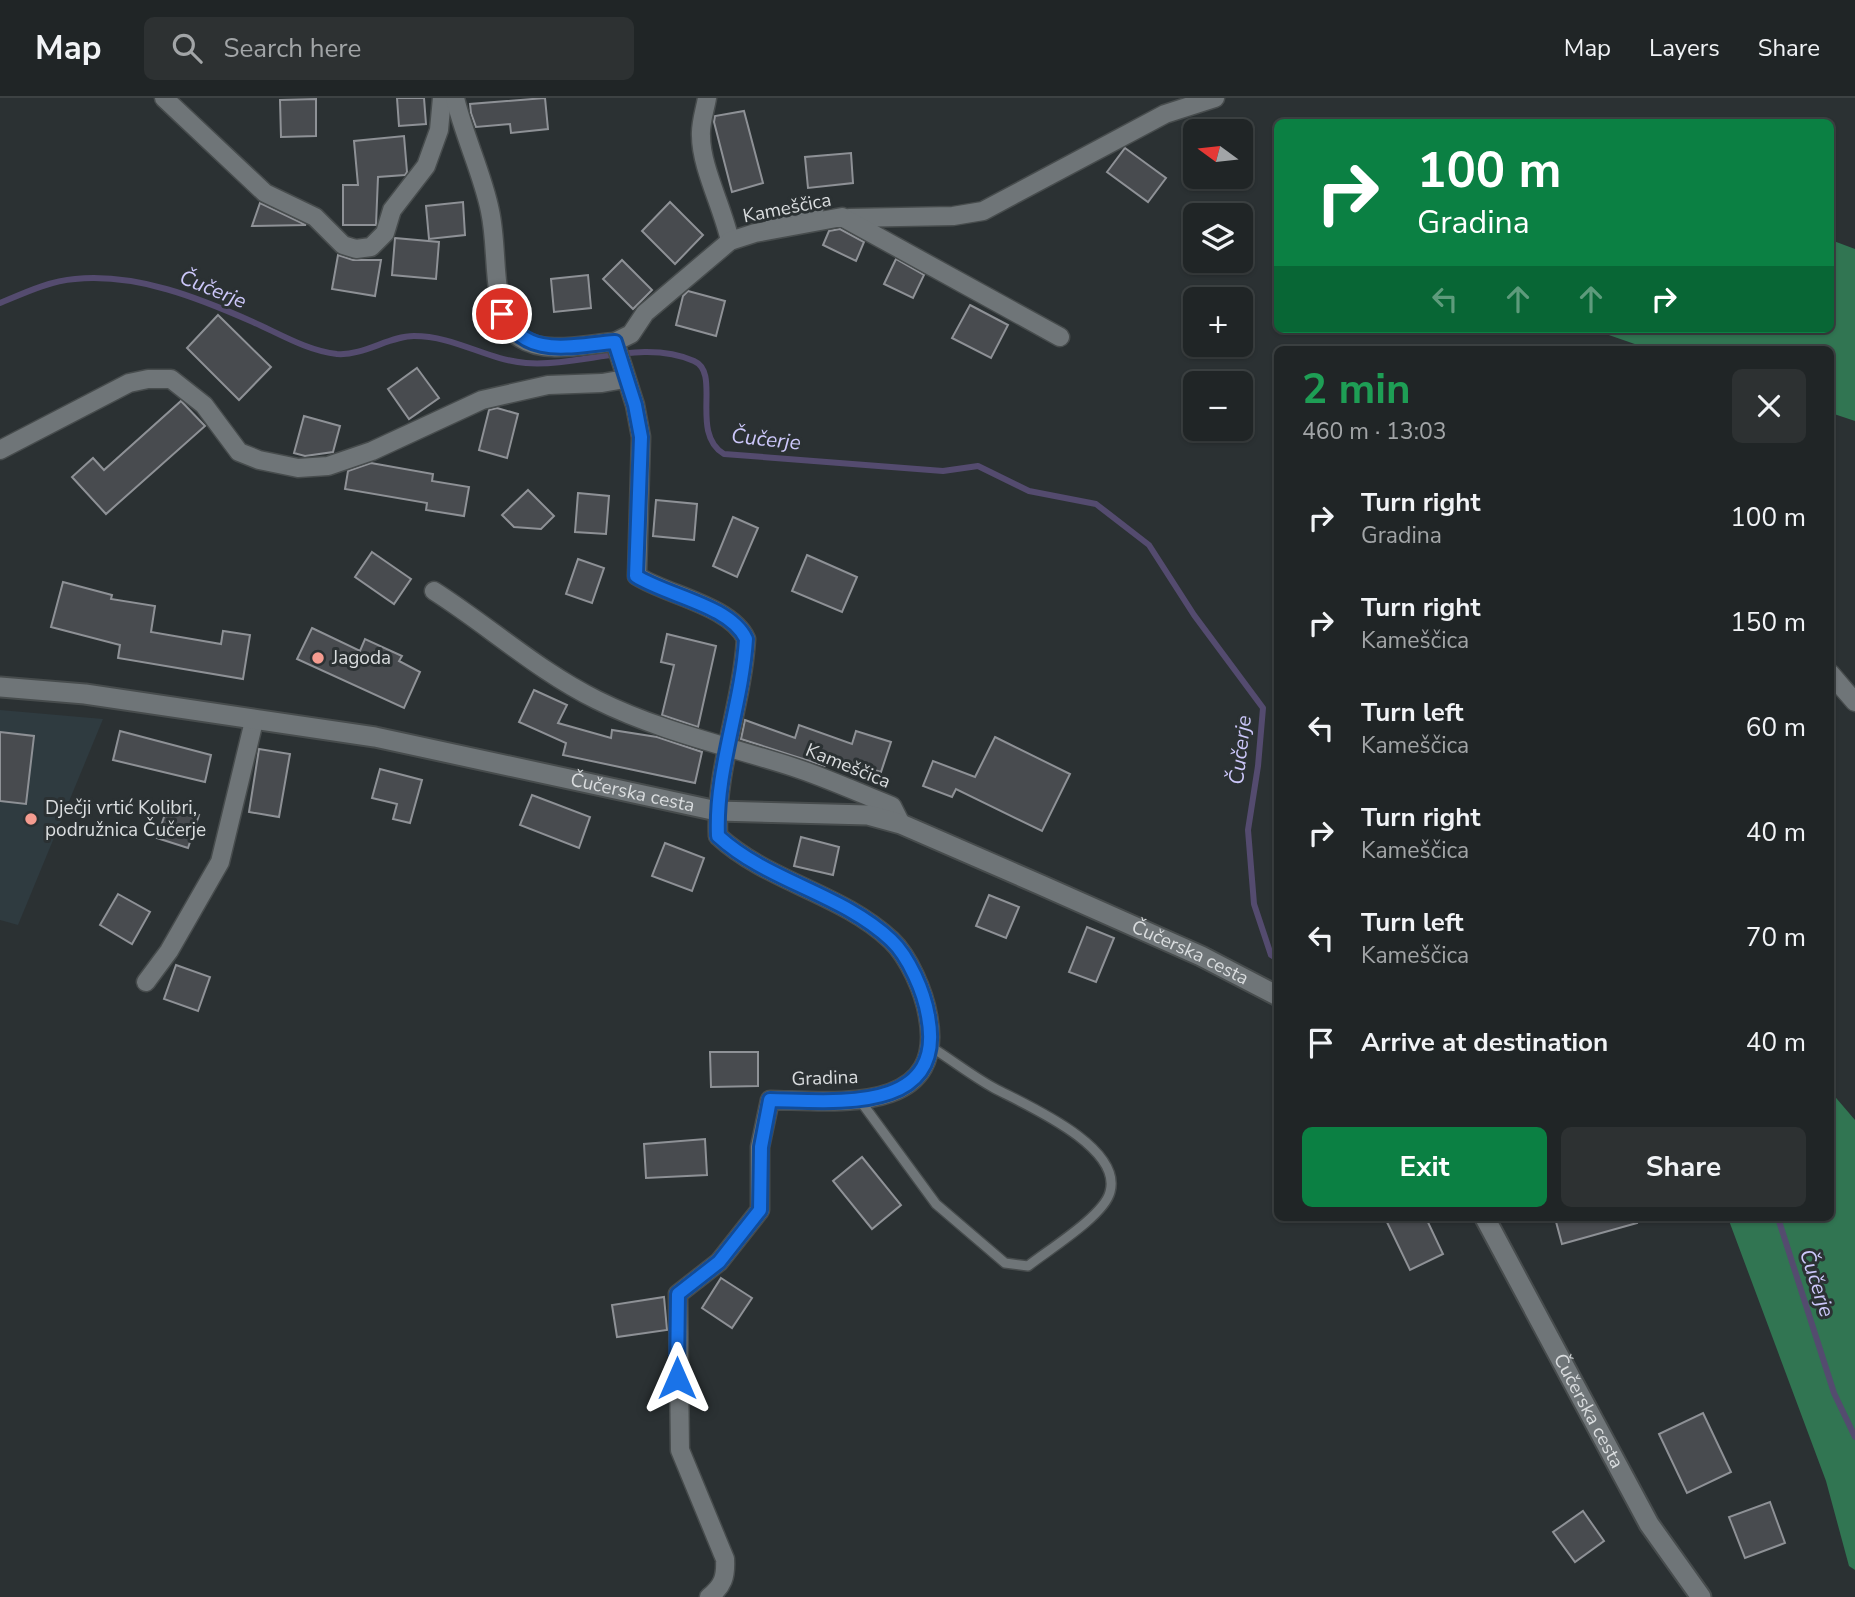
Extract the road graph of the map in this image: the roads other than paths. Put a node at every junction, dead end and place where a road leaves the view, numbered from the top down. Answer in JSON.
{"nodes":[{"id":1,"x":164,"y":98,"type":"edge"},
{"id":2,"x":442,"y":98,"type":"edge"},
{"id":3,"x":455,"y":98,"type":"edge"},
{"id":4,"x":707,"y":98,"type":"edge"},
{"id":5,"x":1215,"y":98,"type":"edge"},
{"id":6,"x":819,"y":209,"type":"dead end"},
{"id":7,"x":842,"y":218,"type":"junction"},
{"id":8,"x":761,"y":232,"type":"junction"},
{"id":9,"x":730,"y":241,"type":"junction"},
{"id":10,"x":1060,"y":337,"type":"dead end"},
{"id":11,"x":619,"y":358,"type":"junction"},
{"id":12,"x":0,"y":450,"type":"edge"},
{"id":13,"x":434,"y":591,"type":"dead end"},
{"id":14,"x":1834,"y":678,"type":"edge"},
{"id":15,"x":0,"y":687,"type":"edge"},
{"id":16,"x":1855,"y":702,"type":"edge"},
{"id":17,"x":254,"y":721,"type":"junction"},
{"id":18,"x":729,"y":748,"type":"junction"},
{"id":19,"x":717,"y":811,"type":"junction"},
{"id":20,"x":901,"y":824,"type":"junction"},
{"id":21,"x":146,"y":982,"type":"dead end"},
{"id":22,"x":1274,"y":994,"type":"edge"},
{"id":23,"x":931,"y":1047,"type":"junction"},
{"id":24,"x":859,"y":1098,"type":"junction"},
{"id":25,"x":1487,"y":1221,"type":"edge"},
{"id":26,"x":709,"y":1597,"type":"edge"},
{"id":27,"x":1701,"y":1597,"type":"edge"}],
"edges":[{"from":1,"to":2,"type":"street"},
{"from":3,"to":11,"type":"street"},
{"from":4,"to":9,"type":"street"},
{"from":5,"to":7,"type":"street"},
{"from":6,"to":8,"type":"lane"},
{"from":7,"to":8,"type":"street","name":"Kameščica"},
{"from":7,"to":10,"type":"street","name":"Kameščica"},
{"from":8,"to":9,"type":"street","name":"Kameščica"},
{"from":9,"to":11,"type":"street","name":"Kameščica"},
{"from":11,"to":12,"type":"street"},
{"from":11,"to":18,"type":"street"},
{"from":13,"to":18,"type":"street","name":"Kameščica"},
{"from":14,"to":16,"type":"street"},
{"from":15,"to":17,"type":"street","name":"Čučerska cesta"},
{"from":17,"to":19,"type":"street","name":"Čučerska cesta"},
{"from":17,"to":21,"type":"street"},
{"from":18,"to":19,"type":"street"},
{"from":18,"to":20,"type":"street","name":"Kameščica"},
{"from":19,"to":20,"type":"street","name":"Čučerska cesta"},
{"from":19,"to":23,"type":"street"},
{"from":20,"to":22,"type":"street","name":"Čučerska cesta"},
{"from":23,"to":24,"type":"street","name":"Gradina"},
{"from":23,"to":24,"type":"lane"},
{"from":24,"to":26,"type":"street","name":"Gradina"},
{"from":25,"to":27,"type":"street","name":"Čučerska cesta"}]}
